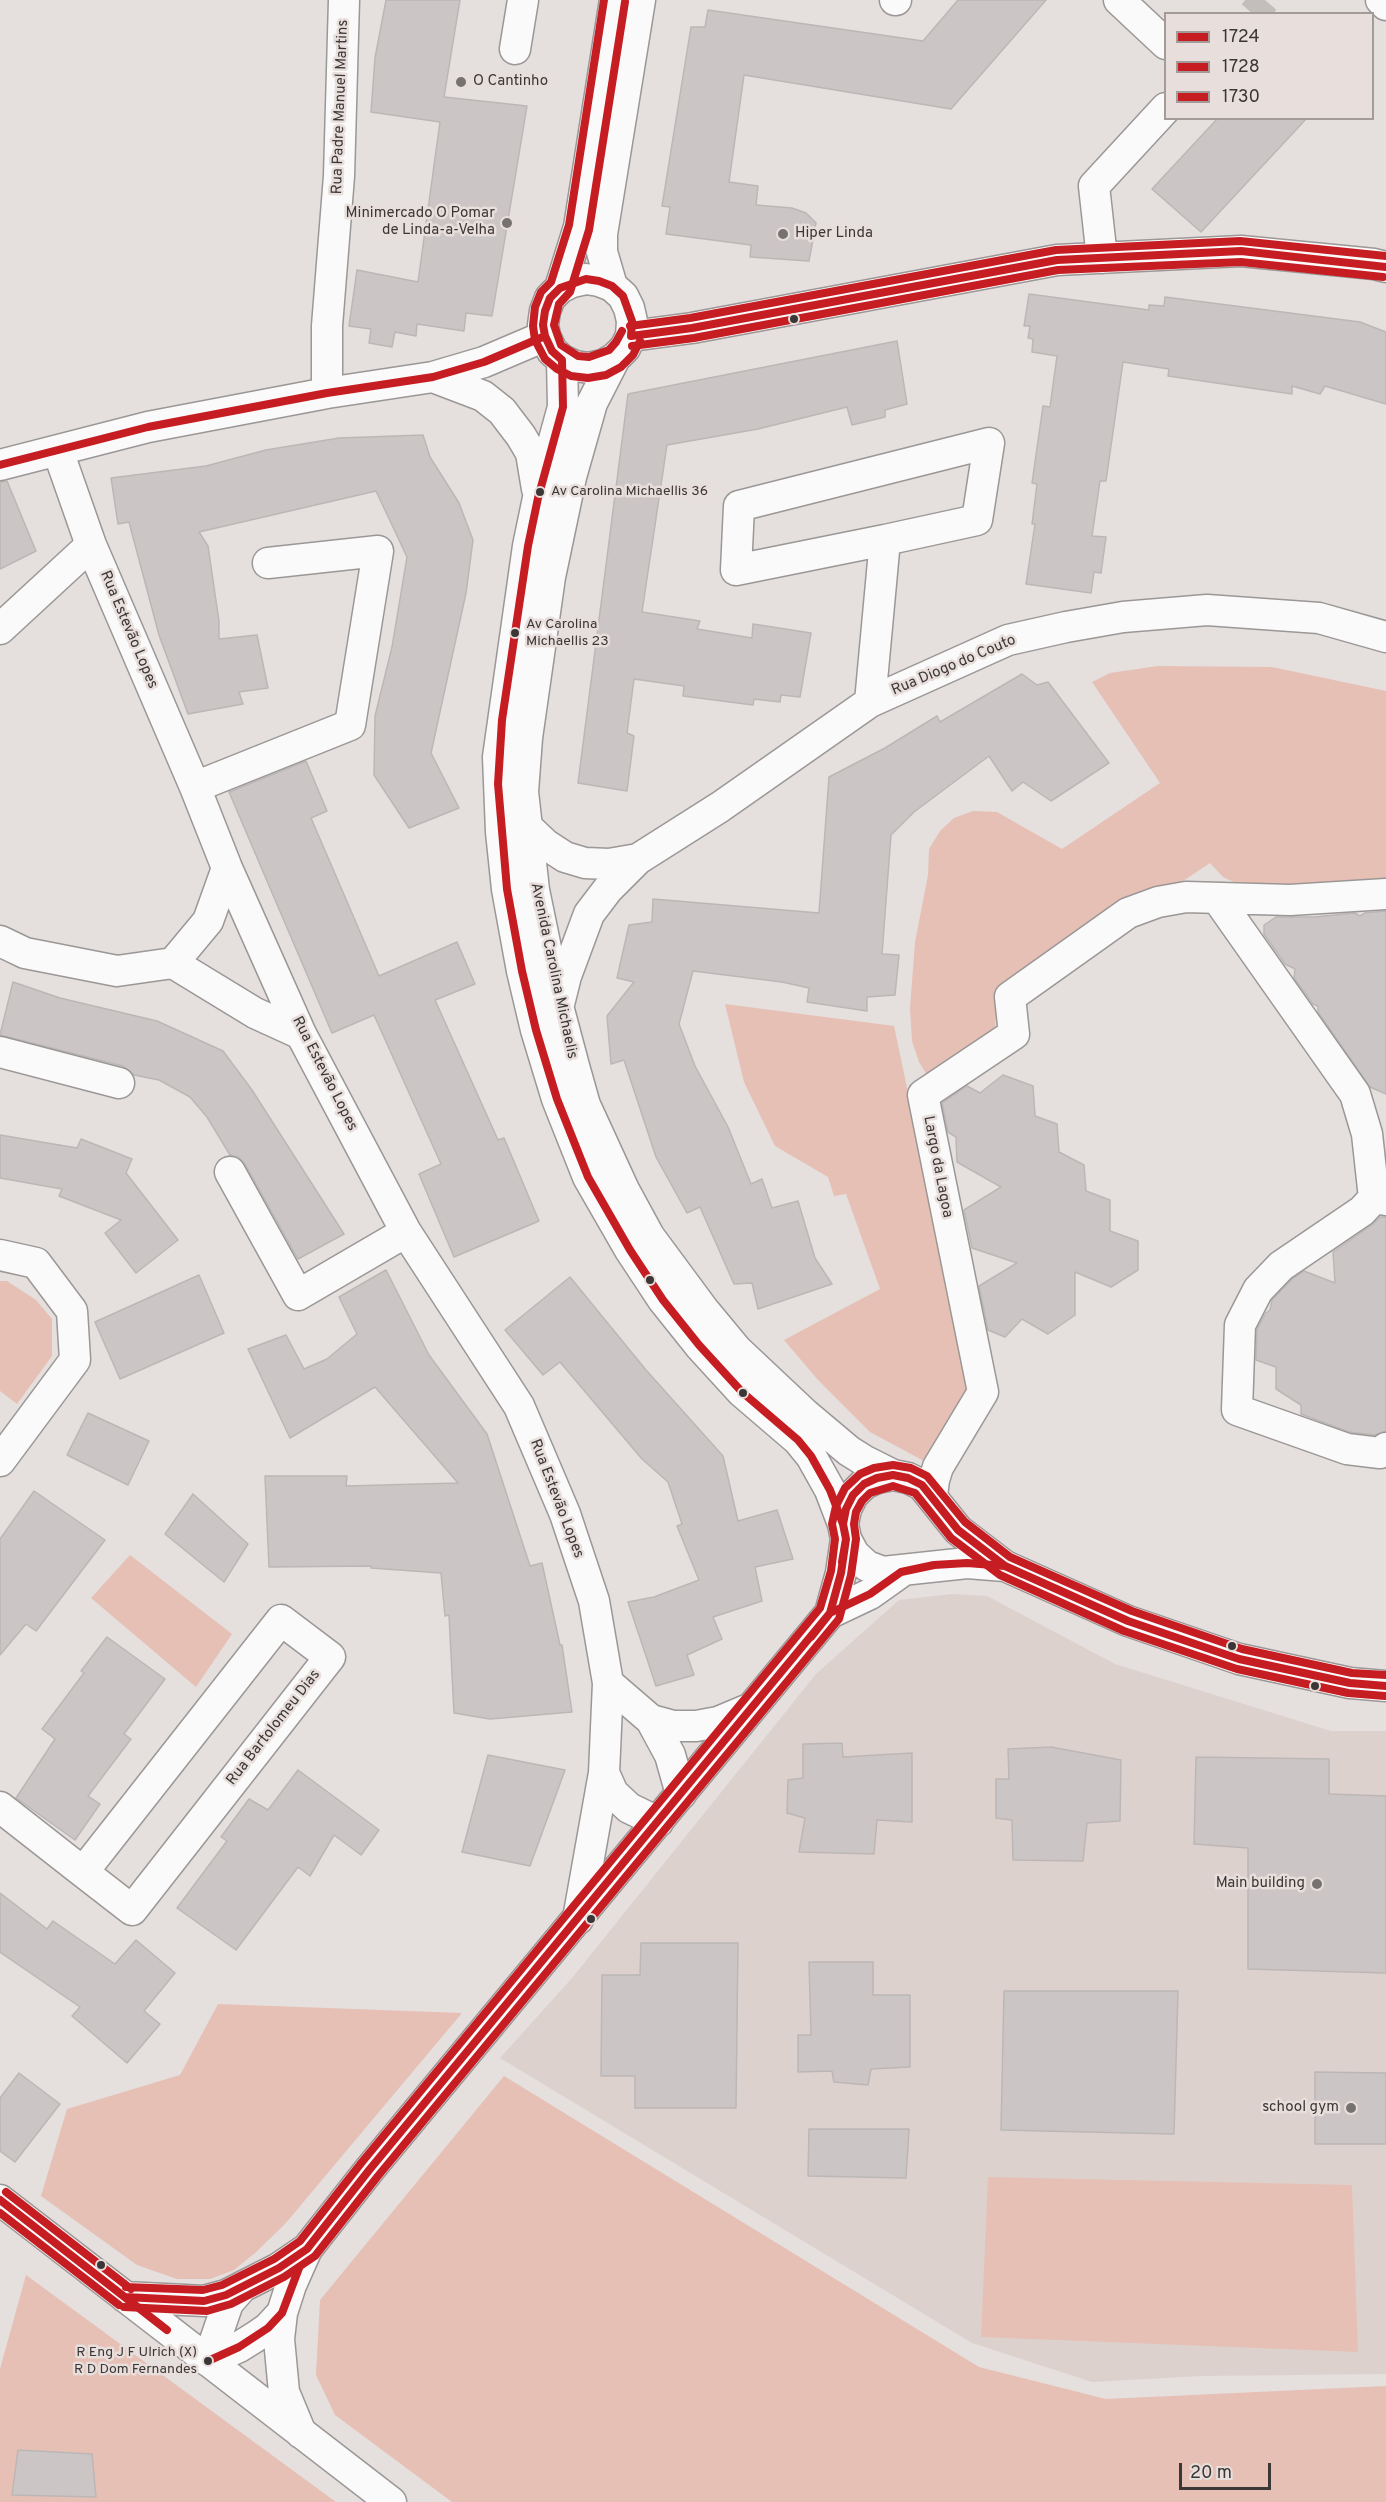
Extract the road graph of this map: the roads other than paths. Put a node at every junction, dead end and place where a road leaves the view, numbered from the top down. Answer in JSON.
{"nodes":[{"id":1,"x":344,"y":0,"type":"edge"},
{"id":2,"x":523,"y":0,"type":"edge"},
{"id":3,"x":615,"y":0,"type":"edge"},
{"id":4,"x":640,"y":0,"type":"edge"},
{"id":5,"x":1119,"y":0,"type":"edge"},
{"id":6,"x":1381,"y":0,"type":"edge"},
{"id":7,"x":1386,"y":4,"type":"edge"},
{"id":8,"x":1164,"y":42,"type":"edge"},
{"id":9,"x":515,"y":49,"type":"dead end"},
{"id":10,"x":1164,"y":110,"type":"edge"},
{"id":11,"x":1102,"y":258,"type":"junction"},
{"id":12,"x":1386,"y":267,"type":"edge"},
{"id":13,"x":612,"y":286,"type":"junction"},
{"id":14,"x":560,"y":288,"type":"junction"},
{"id":15,"x":544,"y":336,"type":"junction"},
{"id":16,"x":623,"y":347,"type":"junction"},
{"id":17,"x":562,"y":360,"type":"junction"},
{"id":18,"x":433,"y":377,"type":"junction"},
{"id":19,"x":327,"y":393,"type":"junction"},
{"id":20,"x":57,"y":451,"type":"junction"},
{"id":21,"x":0,"y":465,"type":"edge"},
{"id":22,"x":538,"y":498,"type":"junction"},
{"id":23,"x":885,"y":540,"type":"junction"},
{"id":24,"x":91,"y":545,"type":"junction"},
{"id":25,"x":268,"y":563,"type":"dead end"},
{"id":26,"x":0,"y":629,"type":"edge"},
{"id":27,"x":1386,"y":637,"type":"edge"},
{"id":28,"x":870,"y":702,"type":"junction"},
{"id":29,"x":195,"y":787,"type":"junction"},
{"id":30,"x":526,"y":826,"type":"junction"},
{"id":31,"x":638,"y":858,"type":"junction"},
{"id":32,"x":227,"y":868,"type":"junction"},
{"id":33,"x":1386,"y":894,"type":"edge"},
{"id":34,"x":1217,"y":898,"type":"junction"},
{"id":35,"x":1,"y":945,"type":"edge"},
{"id":36,"x":173,"y":963,"type":"junction"},
{"id":37,"x":558,"y":1006,"type":"junction"},
{"id":38,"x":301,"y":1034,"type":"junction"},
{"id":39,"x":0,"y":1052,"type":"edge"},
{"id":40,"x":119,"y":1083,"type":"dead end"},
{"id":41,"x":230,"y":1172,"type":"dead end"},
{"id":42,"x":1380,"y":1199,"type":"edge"},
{"id":43,"x":406,"y":1232,"type":"junction"},
{"id":44,"x":0,"y":1255,"type":"edge"},
{"id":45,"x":10,"y":1427,"type":"edge"},
{"id":46,"x":1386,"y":1448,"type":"edge"},
{"id":47,"x":0,"y":1461,"type":"edge"},
{"id":48,"x":893,"y":1475,"type":"junction"},
{"id":49,"x":936,"y":1503,"type":"junction"},
{"id":50,"x":844,"y":1531,"type":"junction"},
{"id":51,"x":1005,"y":1566,"type":"junction"},
{"id":52,"x":906,"y":1570,"type":"junction"},
{"id":53,"x":830,"y":1613,"type":"junction"},
{"id":54,"x":608,"y":1683,"type":"junction"},
{"id":55,"x":1386,"y":1686,"type":"edge"},
{"id":56,"x":752,"y":1708,"type":"junction"},
{"id":57,"x":651,"y":1720,"type":"junction"},
{"id":58,"x":604,"y":1773,"type":"junction"},
{"id":59,"x":681,"y":1794,"type":"junction"},
{"id":60,"x":0,"y":1807,"type":"edge"},
{"id":61,"x":658,"y":1822,"type":"junction"},
{"id":62,"x":83,"y":1872,"type":"junction"},
{"id":63,"x":578,"y":1919,"type":"junction"},
{"id":64,"x":0,"y":2200,"type":"edge"},
{"id":65,"x":307,"y":2249,"type":"junction"},
{"id":66,"x":242,"y":2287,"type":"junction"},
{"id":67,"x":125,"y":2297,"type":"junction"},
{"id":68,"x":282,"y":2313,"type":"junction"},
{"id":69,"x":208,"y":2361,"type":"junction"},
{"id":70,"x":301,"y":2433,"type":"junction"},
{"id":71,"x":391,"y":2502,"type":"edge"}],
"edges":[{"from":1,"to":19,"type":"street","name":"Rua Padre Manuel Martins"},
{"from":2,"to":9,"type":"street"},
{"from":3,"to":14,"type":"street"},
{"from":4,"to":13,"type":"street"},
{"from":5,"to":8,"type":"street"},
{"from":6,"to":7,"type":"street"},
{"from":10,"to":11,"type":"street"},
{"from":11,"to":12,"type":"street"},
{"from":11,"to":16,"type":"street"},
{"from":13,"to":14,"type":"street"},
{"from":13,"to":16,"type":"street"},
{"from":14,"to":15,"type":"street"},
{"from":15,"to":17,"type":"street"},
{"from":15,"to":18,"type":"street"},
{"from":16,"to":17,"type":"street"},
{"from":16,"to":30,"type":"street","name":"Avenida Carolina Michaelis"},
{"from":17,"to":22,"type":"street","name":"Avenida Carolina Michaelis"},
{"from":18,"to":19,"type":"street"},
{"from":18,"to":22,"type":"street"},
{"from":19,"to":20,"type":"street"},
{"from":20,"to":21,"type":"street"},
{"from":20,"to":24,"type":"street","name":"Rua Estevão Lopes"},
{"from":22,"to":50,"type":"street","name":"Avenida Carolina Michaelis"},
{"from":23,"to":23,"type":"street"},
{"from":23,"to":28,"type":"street"},
{"from":24,"to":26,"type":"street"},
{"from":24,"to":29,"type":"street","name":"Rua Estevão Lopes"},
{"from":25,"to":29,"type":"street"},
{"from":27,"to":28,"type":"street","name":"Rua Diogo do Couto"},
{"from":28,"to":31,"type":"street","name":"Rua Diogo do Couto"},
{"from":29,"to":32,"type":"street","name":"Rua Estevão Lopes"},
{"from":30,"to":31,"type":"street","name":"Rua Diogo do Couto"},
{"from":30,"to":37,"type":"street","name":"Avenida Carolina Michaelis"},
{"from":31,"to":37,"type":"street","name":"Rua Diogo do Couto"},
{"from":32,"to":36,"type":"street"},
{"from":32,"to":38,"type":"street","name":"Rua Estevão Lopes"},
{"from":33,"to":34,"type":"street","name":"Largo da Lagoa"},
{"from":34,"to":42,"type":"street"},
{"from":34,"to":49,"type":"street","name":"Largo da Lagoa"},
{"from":35,"to":36,"type":"street"},
{"from":36,"to":38,"type":"street"},
{"from":37,"to":48,"type":"street","name":"Avenida Carolina Michaelis"},
{"from":38,"to":43,"type":"street","name":"Rua Estevão Lopes"},
{"from":39,"to":40,"type":"street"},
{"from":41,"to":43,"type":"street"},
{"from":42,"to":46,"type":"street"},
{"from":43,"to":54,"type":"street","name":"Rua Estevão Lopes"},
{"from":44,"to":45,"type":"street"},
{"from":45,"to":47,"type":"street"},
{"from":48,"to":49,"type":"street","name":"Avenida Carolina Michaelis"},
{"from":48,"to":50,"type":"street"},
{"from":49,"to":51,"type":"street","name":"Avenida Carolina Michaelis"},
{"from":49,"to":52,"type":"street"},
{"from":50,"to":52,"type":"street","name":"Avenida Carolina Michaelis"},
{"from":50,"to":53,"type":"street"},
{"from":51,"to":52,"type":"street","name":"Avenida Carolina Michaelis"},
{"from":51,"to":55,"type":"street","name":"Avenida Carolina Michaelis"},
{"from":52,"to":53,"type":"street"},
{"from":53,"to":56,"type":"street"},
{"from":54,"to":57,"type":"street"},
{"from":54,"to":58,"type":"street","name":"Rua Estevão Lopes"},
{"from":56,"to":57,"type":"street"},
{"from":56,"to":59,"type":"street"},
{"from":57,"to":59,"type":"street"},
{"from":58,"to":61,"type":"street"},
{"from":58,"to":63,"type":"street","name":"Rua Estevão Lopes"},
{"from":59,"to":61,"type":"street"},
{"from":60,"to":62,"type":"street","name":"Rua Bartolomeu Dias"},
{"from":61,"to":63,"type":"street"},
{"from":62,"to":62,"type":"street","name":"Rua Bartolomeu Dias"},
{"from":63,"to":65,"type":"street"},
{"from":64,"to":67,"type":"street"},
{"from":65,"to":66,"type":"street"},
{"from":65,"to":68,"type":"street"},
{"from":66,"to":67,"type":"street"},
{"from":66,"to":69,"type":"street"},
{"from":67,"to":69,"type":"street"},
{"from":68,"to":69,"type":"street"},
{"from":68,"to":70,"type":"street"},
{"from":69,"to":70,"type":"street"},
{"from":70,"to":71,"type":"street"}]}
